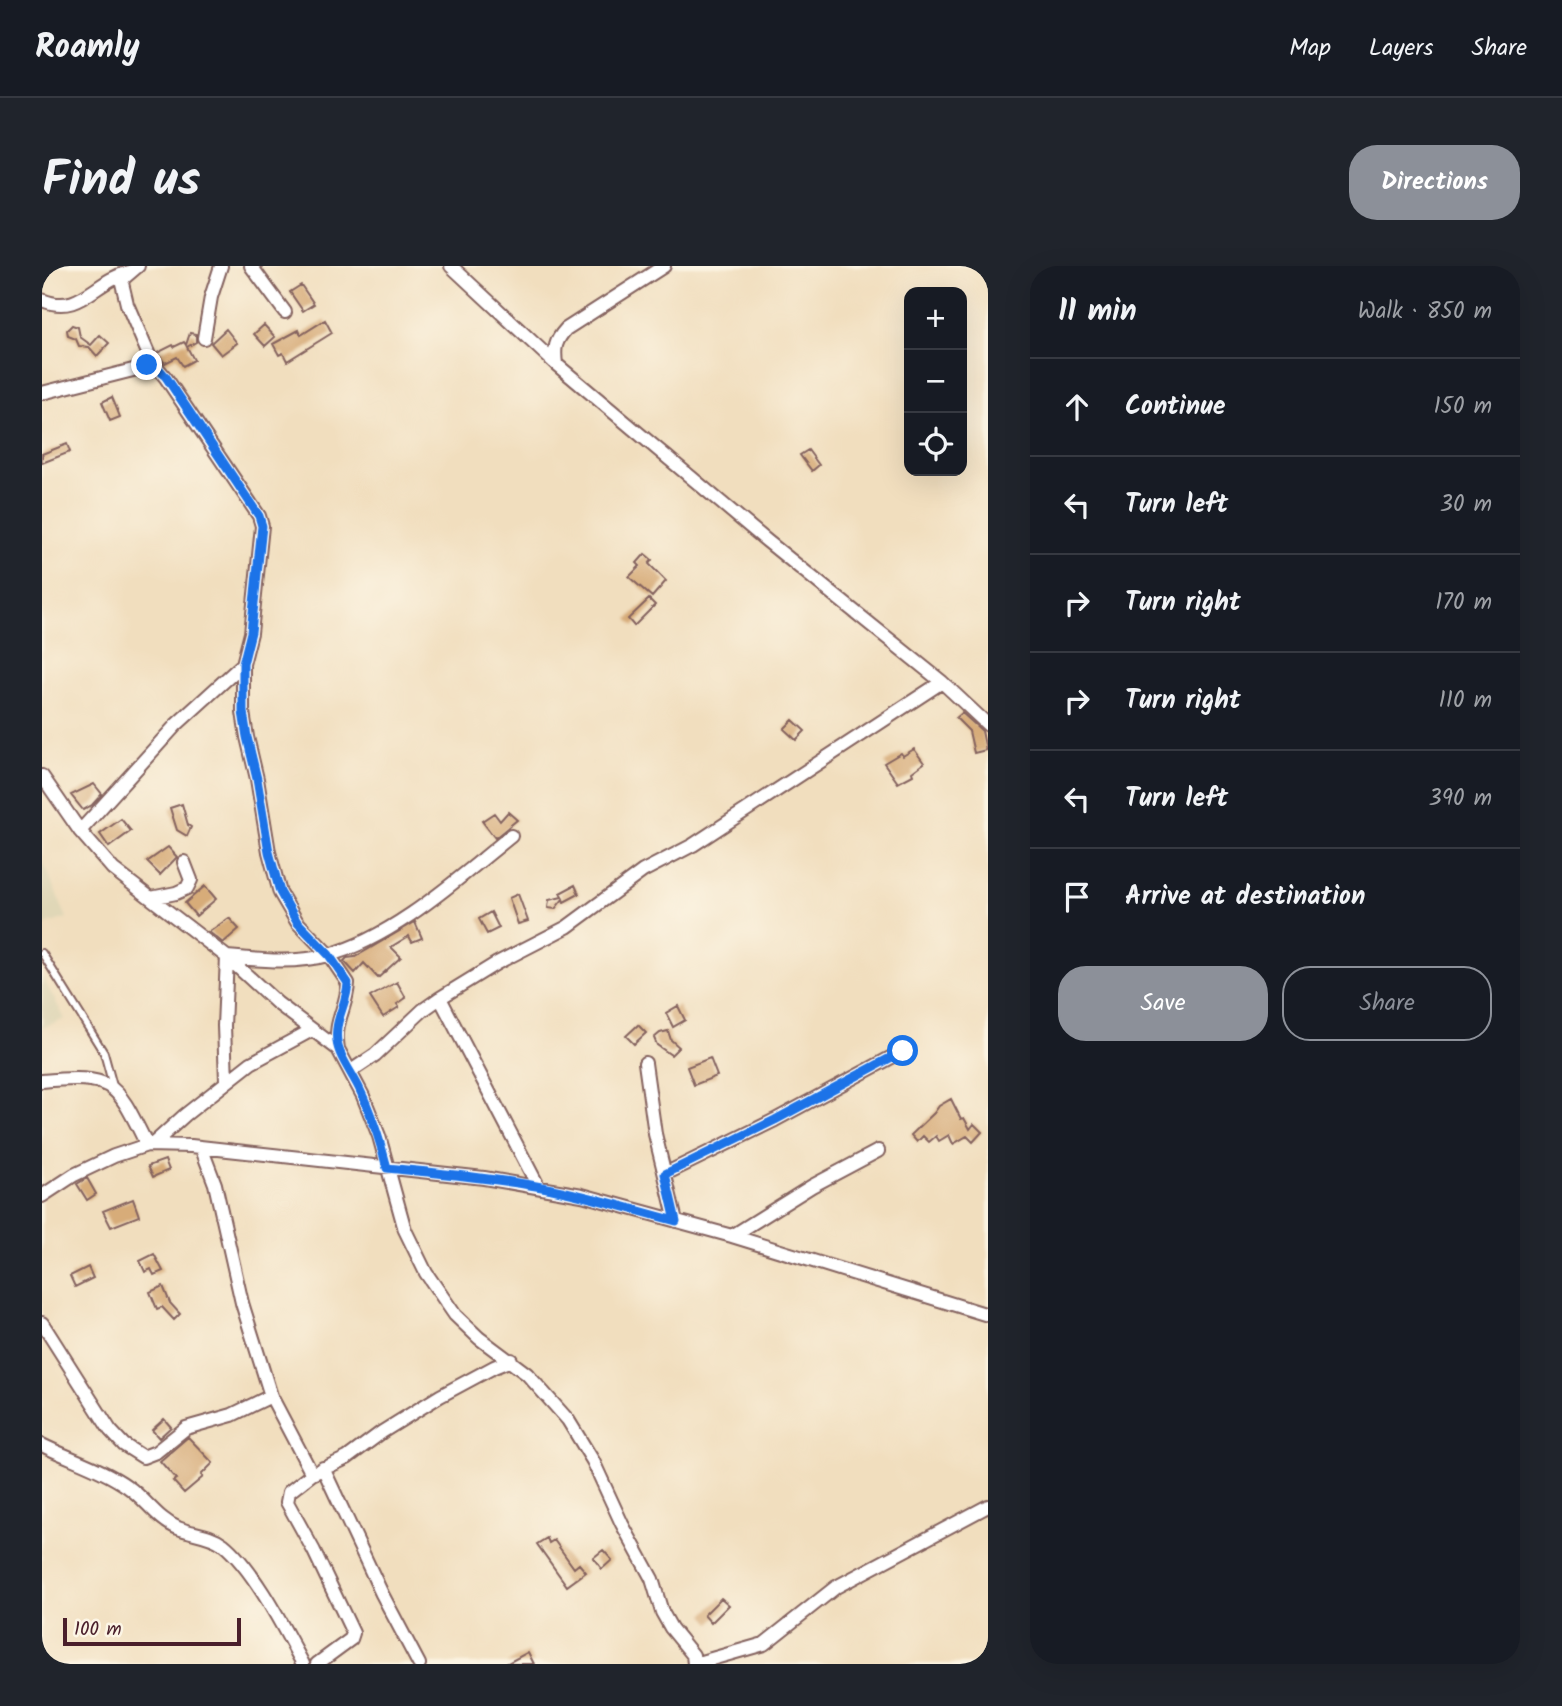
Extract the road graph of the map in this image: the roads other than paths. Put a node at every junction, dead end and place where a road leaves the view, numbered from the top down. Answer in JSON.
{"nodes":[{"id":1,"x":221,"y":266,"type":"edge"},
{"id":2,"x":251,"y":266,"type":"edge"},
{"id":3,"x":451,"y":266,"type":"edge"},
{"id":4,"x":664,"y":266,"type":"edge"},
{"id":5,"x":134,"y":269,"type":"edge"},
{"id":6,"x":42,"y":300,"type":"edge"},
{"id":7,"x":285,"y":312,"type":"dead end"},
{"id":8,"x":204,"y":338,"type":"dead end"},
{"id":9,"x":151,"y":360,"type":"junction"},
{"id":10,"x":556,"y":364,"type":"junction"},
{"id":11,"x":42,"y":393,"type":"edge"},
{"id":12,"x":243,"y":664,"type":"junction"},
{"id":13,"x":942,"y":682,"type":"junction"},
{"id":14,"x":988,"y":725,"type":"edge"},
{"id":15,"x":42,"y":776,"type":"edge"},
{"id":16,"x":47,"y":793,"type":"edge"},
{"id":17,"x":80,"y":831,"type":"junction"},
{"id":18,"x":511,"y":836,"type":"dead end"},
{"id":19,"x":184,"y":862,"type":"dead end"},
{"id":20,"x":151,"y":898,"type":"junction"},
{"id":21,"x":42,"y":953,"type":"edge"},
{"id":22,"x":329,"y":955,"type":"junction"},
{"id":23,"x":227,"y":957,"type":"junction"},
{"id":24,"x":440,"y":998,"type":"junction"},
{"id":25,"x":312,"y":1030,"type":"junction"},
{"id":26,"x":338,"y":1049,"type":"junction"},
{"id":27,"x":903,"y":1051,"type":"dead end"},
{"id":28,"x":645,"y":1063,"type":"dead end"},
{"id":29,"x":351,"y":1071,"type":"junction"},
{"id":30,"x":42,"y":1081,"type":"edge"},
{"id":31,"x":226,"y":1081,"type":"junction"},
{"id":32,"x":113,"y":1088,"type":"junction"},
{"id":33,"x":149,"y":1145,"type":"junction"},
{"id":34,"x":201,"y":1147,"type":"junction"},
{"id":35,"x":878,"y":1151,"type":"dead end"},
{"id":36,"x":387,"y":1168,"type":"junction"},
{"id":37,"x":665,"y":1174,"type":"junction"},
{"id":38,"x":538,"y":1186,"type":"junction"},
{"id":39,"x":42,"y":1196,"type":"edge"},
{"id":40,"x":676,"y":1221,"type":"junction"},
{"id":41,"x":732,"y":1236,"type":"junction"},
{"id":42,"x":988,"y":1315,"type":"edge"},
{"id":43,"x":42,"y":1323,"type":"edge"},
{"id":44,"x":511,"y":1360,"type":"junction"},
{"id":45,"x":271,"y":1396,"type":"junction"},
{"id":46,"x":42,"y":1445,"type":"edge"},
{"id":47,"x":318,"y":1471,"type":"junction"},
{"id":48,"x":988,"y":1506,"type":"edge"},
{"id":49,"x":303,"y":1664,"type":"edge"},
{"id":50,"x":317,"y":1664,"type":"edge"},
{"id":51,"x":419,"y":1664,"type":"edge"},
{"id":52,"x":694,"y":1664,"type":"edge"}],
"edges":[{"from":1,"to":8,"type":"street"},
{"from":2,"to":7,"type":"street"},
{"from":3,"to":10,"type":"street"},
{"from":4,"to":10,"type":"street"},
{"from":5,"to":6,"type":"street"},
{"from":5,"to":9,"type":"street"},
{"from":9,"to":11,"type":"street"},
{"from":9,"to":12,"type":"street"},
{"from":10,"to":13,"type":"street"},
{"from":12,"to":17,"type":"street"},
{"from":12,"to":22,"type":"street"},
{"from":13,"to":14,"type":"street"},
{"from":13,"to":24,"type":"street"},
{"from":15,"to":16,"type":"street"},
{"from":16,"to":17,"type":"street"},
{"from":17,"to":20,"type":"street"},
{"from":18,"to":22,"type":"street"},
{"from":19,"to":20,"type":"street"},
{"from":20,"to":23,"type":"street"},
{"from":21,"to":32,"type":"lane"},
{"from":22,"to":23,"type":"street"},
{"from":22,"to":26,"type":"street"},
{"from":23,"to":25,"type":"street"},
{"from":23,"to":31,"type":"street"},
{"from":24,"to":29,"type":"street"},
{"from":24,"to":38,"type":"street"},
{"from":25,"to":26,"type":"street"},
{"from":25,"to":31,"type":"street"},
{"from":26,"to":29,"type":"street"},
{"from":27,"to":37,"type":"street"},
{"from":28,"to":37,"type":"street"},
{"from":29,"to":36,"type":"street"},
{"from":30,"to":32,"type":"street"},
{"from":31,"to":33,"type":"street"},
{"from":32,"to":33,"type":"street"},
{"from":33,"to":34,"type":"street"},
{"from":33,"to":39,"type":"street"},
{"from":34,"to":36,"type":"street"},
{"from":34,"to":45,"type":"street"},
{"from":35,"to":41,"type":"street"},
{"from":36,"to":38,"type":"street"},
{"from":36,"to":44,"type":"street"},
{"from":37,"to":40,"type":"street"},
{"from":38,"to":40,"type":"street"},
{"from":40,"to":41,"type":"street"},
{"from":41,"to":42,"type":"street"},
{"from":43,"to":45,"type":"street"},
{"from":44,"to":47,"type":"street"},
{"from":44,"to":52,"type":"street"},
{"from":45,"to":47,"type":"street"},
{"from":46,"to":49,"type":"street"},
{"from":47,"to":50,"type":"street"},
{"from":47,"to":51,"type":"street"},
{"from":48,"to":52,"type":"street"}]}
